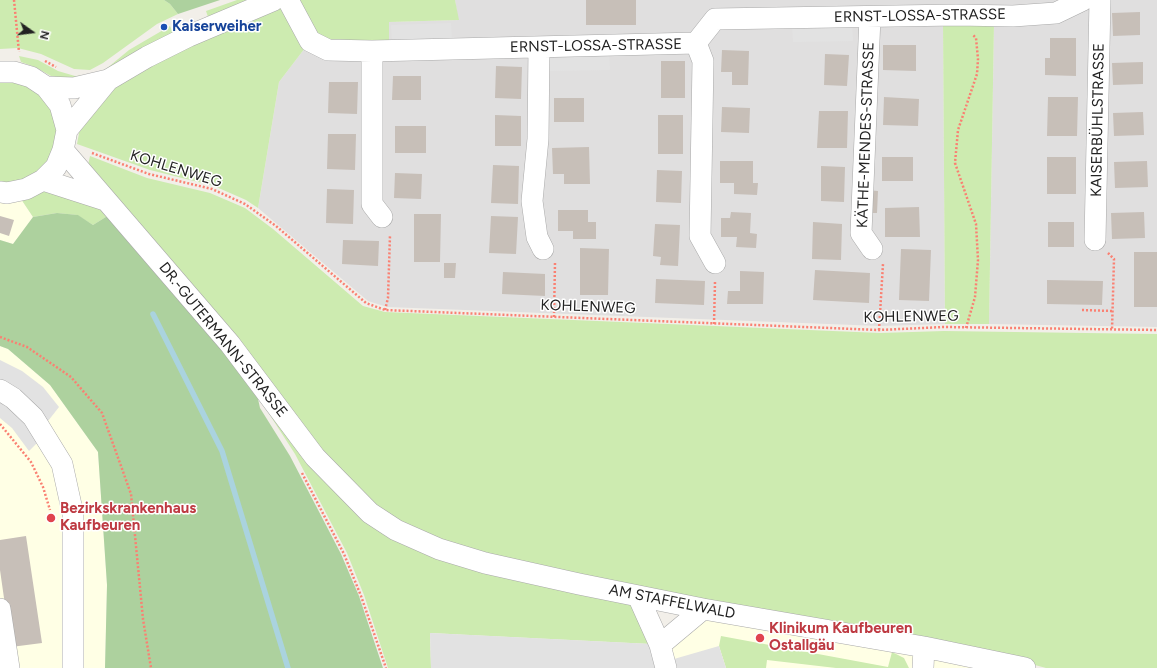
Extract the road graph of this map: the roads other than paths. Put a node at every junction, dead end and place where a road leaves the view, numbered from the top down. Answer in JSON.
{"nodes":[{"id":1,"x":274,"y":0,"type":"edge"},
{"id":2,"x":288,"y":0,"type":"edge"},
{"id":3,"x":1083,"y":0,"type":"edge"},
{"id":4,"x":1100,"y":0,"type":"edge"},
{"id":5,"x":870,"y":17,"type":"junction"},
{"id":6,"x":696,"y":43,"type":"junction"},
{"id":7,"x":538,"y":47,"type":"junction"},
{"id":8,"x":372,"y":51,"type":"junction"},
{"id":9,"x":0,"y":72,"type":"edge"},
{"id":10,"x":108,"y":80,"type":"junction"},
{"id":11,"x":46,"y":87,"type":"junction"},
{"id":12,"x":65,"y":142,"type":"junction"},
{"id":13,"x":43,"y":180,"type":"junction"},
{"id":14,"x":0,"y":192,"type":"edge"},
{"id":15,"x":105,"y":200,"type":"junction"},
{"id":16,"x":382,"y":217,"type":"road end"},
{"id":17,"x":1095,"y":240,"type":"road end"},
{"id":18,"x":544,"y":249,"type":"road end"},
{"id":19,"x":872,"y":250,"type":"road end"},
{"id":20,"x":715,"y":263,"type":"road end"},
{"id":21,"x":0,"y":390,"type":"edge"},
{"id":22,"x":339,"y":483,"type":"joint"},
{"id":23,"x":638,"y":596,"type":"junction"},
{"id":24,"x":0,"y":609,"type":"edge"},
{"id":25,"x":703,"y":610,"type":"junction"},
{"id":26,"x":660,"y":645,"type":"junction"},
{"id":27,"x":924,"y":648,"type":"junction"},
{"id":28,"x":9,"y":668,"type":"edge"},
{"id":29,"x":73,"y":668,"type":"edge"},
{"id":30,"x":666,"y":668,"type":"edge"},
{"id":31,"x":923,"y":668,"type":"edge"},
{"id":32,"x":1025,"y":668,"type":"edge"}],
"edges":[{"from":1,"to":10,"type":"street"},
{"from":2,"to":8,"type":"street","name":"ERNST-LOSSA-STRASSE"},
{"from":3,"to":5,"type":"street","name":"ERNST-LOSSA-STRASSE"},
{"from":4,"to":17,"type":"street","name":"KAISERBÜHLSTRASSE"},
{"from":5,"to":6,"type":"street","name":"ERNST-LOSSA-STRASSE"},
{"from":5,"to":19,"type":"street","name":"KÄTHE-MENDES-STRASSE"},
{"from":6,"to":7,"type":"street","name":"ERNST-LOSSA-STRASSE"},
{"from":6,"to":20,"type":"street"},
{"from":7,"to":8,"type":"street","name":"ERNST-LOSSA-STRASSE"},
{"from":7,"to":18,"type":"street"},
{"from":8,"to":16,"type":"street"},
{"from":9,"to":11,"type":"street"},
{"from":10,"to":11,"type":"street"},
{"from":10,"to":12,"type":"street"},
{"from":11,"to":12,"type":"street"},
{"from":12,"to":13,"type":"street"},
{"from":12,"to":15,"type":"street","name":"DR.-GUTERMANN-STRASSE"},
{"from":13,"to":14,"type":"street"},
{"from":13,"to":15,"type":"street"},
{"from":15,"to":22,"type":"street","name":"DR.-GUTERMANN-STRASSE"},
{"from":21,"to":29,"type":"street"},
{"from":22,"to":23,"type":"street","name":"AM STAFFELWALD"},
{"from":23,"to":25,"type":"street","name":"AM STAFFELWALD"},
{"from":23,"to":26,"type":"street"},
{"from":24,"to":28,"type":"street"},
{"from":25,"to":26,"type":"street"},
{"from":25,"to":27,"type":"street","name":"AM STAFFELWALD"},
{"from":26,"to":30,"type":"street"},
{"from":27,"to":31,"type":"street"},
{"from":27,"to":32,"type":"street","name":"AM STAFFELWALD"}]}
